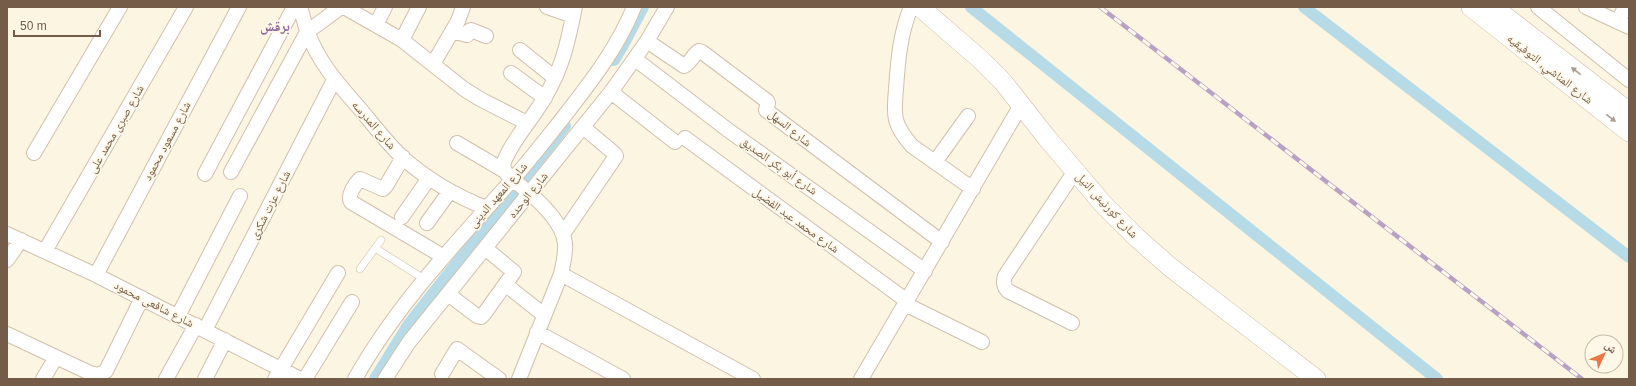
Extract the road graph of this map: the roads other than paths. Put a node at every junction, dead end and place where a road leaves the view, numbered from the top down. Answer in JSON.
{"nodes":[{"id":1,"x":120,"y":7,"type":"edge"},
{"id":2,"x":186,"y":7,"type":"edge"},
{"id":3,"x":239,"y":7,"type":"edge"},
{"id":4,"x":294,"y":7,"type":"edge"},
{"id":5,"x":300,"y":7,"type":"edge"},
{"id":6,"x":343,"y":7,"type":"edge"},
{"id":7,"x":385,"y":7,"type":"edge"},
{"id":8,"x":419,"y":7,"type":"edge"},
{"id":9,"x":463,"y":7,"type":"edge"},
{"id":10,"x":634,"y":7,"type":"edge"},
{"id":11,"x":667,"y":7,"type":"edge"},
{"id":12,"x":911,"y":7,"type":"edge"},
{"id":13,"x":920,"y":7,"type":"edge"},
{"id":14,"x":1470,"y":7,"type":"edge"},
{"id":15,"x":1493,"y":7,"type":"edge"},
{"id":16,"x":1586,"y":7,"type":"edge"},
{"id":17,"x":1625,"y":7,"type":"edge"},
{"id":18,"x":551,"y":8,"type":"edge"},
{"id":19,"x":1541,"y":8,"type":"edge"},
{"id":20,"x":574,"y":12,"type":"edge"},
{"id":21,"x":1624,"y":24,"type":"edge"},
{"id":22,"x":376,"y":25,"type":"junction"},
{"id":23,"x":452,"y":31,"type":"junction"},
{"id":24,"x":307,"y":32,"type":"junction"},
{"id":25,"x":486,"y":36,"type":"dead end"},
{"id":26,"x":402,"y":40,"type":"junction"},
{"id":27,"x":647,"y":41,"type":"junction"},
{"id":28,"x":520,"y":50,"type":"dead end"},
{"id":29,"x":635,"y":59,"type":"junction"},
{"id":30,"x":433,"y":64,"type":"junction"},
{"id":31,"x":511,"y":73,"type":"dead end"},
{"id":32,"x":555,"y":78,"type":"junction"},
{"id":33,"x":334,"y":80,"type":"junction"},
{"id":34,"x":1629,"y":80,"type":"edge"},
{"id":35,"x":611,"y":92,"type":"junction"},
{"id":36,"x":544,"y":98,"type":"junction"},
{"id":37,"x":1021,"y":106,"type":"junction"},
{"id":38,"x":1629,"y":112,"type":"edge"},
{"id":39,"x":968,"y":116,"type":"dead end"},
{"id":40,"x":527,"y":123,"type":"junction"},
{"id":41,"x":583,"y":127,"type":"junction"},
{"id":42,"x":1629,"y":132,"type":"edge"},
{"id":43,"x":457,"y":143,"type":"dead end"},
{"id":44,"x":34,"y":153,"type":"dead end"},
{"id":45,"x":403,"y":157,"type":"junction"},
{"id":46,"x":935,"y":162,"type":"junction"},
{"id":47,"x":1075,"y":171,"type":"junction"},
{"id":48,"x":231,"y":172,"type":"dead end"},
{"id":49,"x":205,"y":174,"type":"dead end"},
{"id":50,"x":508,"y":175,"type":"junction"},
{"id":51,"x":429,"y":178,"type":"junction"},
{"id":52,"x":973,"y":189,"type":"junction"},
{"id":53,"x":450,"y":191,"type":"junction"},
{"id":54,"x":530,"y":193,"type":"junction"},
{"id":55,"x":240,"y":196,"type":"dead end"},
{"id":56,"x":486,"y":208,"type":"junction"},
{"id":57,"x":402,"y":217,"type":"dead end"},
{"id":58,"x":427,"y":223,"type":"dead end"},
{"id":59,"x":7,"y":234,"type":"edge"},
{"id":60,"x":563,"y":234,"type":"junction"},
{"id":61,"x":21,"y":240,"type":"junction"},
{"id":62,"x":381,"y":240,"type":"dead end"},
{"id":63,"x":942,"y":242,"type":"junction"},
{"id":64,"x":375,"y":248,"type":"junction"},
{"id":65,"x":485,"y":248,"type":"junction"},
{"id":66,"x":45,"y":251,"type":"junction"},
{"id":67,"x":444,"y":256,"type":"junction"},
{"id":68,"x":7,"y":260,"type":"edge"},
{"id":69,"x":360,"y":269,"type":"dead end"},
{"id":70,"x":925,"y":270,"type":"junction"},
{"id":71,"x":338,"y":273,"type":"dead end"},
{"id":72,"x":561,"y":274,"type":"junction"},
{"id":73,"x":96,"y":275,"type":"junction"},
{"id":74,"x":424,"y":279,"type":"junction"},
{"id":75,"x":506,"y":285,"type":"junction"},
{"id":76,"x":448,"y":294,"type":"junction"},
{"id":77,"x":142,"y":298,"type":"junction"},
{"id":78,"x":352,"y":302,"type":"dead end"},
{"id":79,"x":906,"y":303,"type":"junction"},
{"id":80,"x":544,"y":315,"type":"junction"},
{"id":81,"x":178,"y":316,"type":"junction"},
{"id":82,"x":1072,"y":323,"type":"dead end"},
{"id":83,"x":200,"y":327,"type":"junction"},
{"id":84,"x":537,"y":332,"type":"junction"},
{"id":85,"x":7,"y":334,"type":"edge"},
{"id":86,"x":225,"y":340,"type":"junction"},
{"id":87,"x":982,"y":342,"type":"dead end"},
{"id":88,"x":56,"y":357,"type":"junction"},
{"id":89,"x":278,"y":374,"type":"edge"},
{"id":90,"x":442,"y":374,"type":"dead end"},
{"id":91,"x":522,"y":378,"type":"edge"},
{"id":92,"x":43,"y":379,"type":"edge"},
{"id":93,"x":166,"y":379,"type":"edge"},
{"id":94,"x":205,"y":379,"type":"edge"},
{"id":95,"x":300,"y":379,"type":"edge"},
{"id":96,"x":305,"y":379,"type":"edge"},
{"id":97,"x":355,"y":379,"type":"edge"},
{"id":98,"x":385,"y":379,"type":"edge"},
{"id":99,"x":499,"y":379,"type":"edge"},
{"id":100,"x":623,"y":379,"type":"edge"},
{"id":101,"x":753,"y":379,"type":"edge"},
{"id":102,"x":862,"y":379,"type":"edge"},
{"id":103,"x":1316,"y":379,"type":"edge"}],
"edges":[{"from":1,"to":44,"type":"street"},
{"from":2,"to":66,"type":"street","name":"شارع صبرى محمد على"},
{"from":3,"to":73,"type":"street","name":"شارع مسعود محمود"},
{"from":4,"to":49,"type":"street"},
{"from":5,"to":24,"type":"street","name":"شارع المدرسه"},
{"from":6,"to":22,"type":"street"},
{"from":6,"to":24,"type":"street"},
{"from":7,"to":22,"type":"street"},
{"from":8,"to":26,"type":"street"},
{"from":9,"to":23,"type":"street"},
{"from":10,"to":50,"type":"street","name":"شارع المعهد الدينى"},
{"from":11,"to":27,"type":"street","name":"شارع الوحده"},
{"from":12,"to":46,"type":"street"},
{"from":13,"to":37,"type":"main road","name":"شارع كورنيش النيل"},
{"from":14,"to":42,"type":"main road","name":"شارع المناشي, التوفيقيه","one_way":true},
{"from":38,"to":15,"type":"main road","name":"شارع المناشي, التوفيقيه","one_way":true},
{"from":16,"to":21,"type":"street"},
{"from":17,"to":21,"type":"street"},
{"from":18,"to":20,"type":"street"},
{"from":19,"to":34,"type":"street"},
{"from":20,"to":32,"type":"street"},
{"from":22,"to":26,"type":"street"},
{"from":23,"to":25,"type":"street"},
{"from":23,"to":30,"type":"street"},
{"from":24,"to":33,"type":"street","name":"شارع المدرسه"},
{"from":24,"to":48,"type":"street"},
{"from":26,"to":30,"type":"street"},
{"from":27,"to":29,"type":"street","name":"شارع الوحده"},
{"from":27,"to":63,"type":"street","name":"شارع السهل"},
{"from":28,"to":32,"type":"street"},
{"from":29,"to":35,"type":"street","name":"شارع الوحده"},
{"from":29,"to":70,"type":"street","name":"شارع أبو بكر الصديق"},
{"from":30,"to":40,"type":"street"},
{"from":31,"to":36,"type":"street"},
{"from":32,"to":36,"type":"street"},
{"from":33,"to":45,"type":"street","name":"شارع المدرسه"},
{"from":33,"to":83,"type":"street","name":"شارع عزت شكرى"},
{"from":35,"to":41,"type":"street","name":"شارع الوحده"},
{"from":35,"to":79,"type":"street","name":"شارع محمد عبد الفضيل"},
{"from":36,"to":40,"type":"street"},
{"from":37,"to":47,"type":"main road","name":"شارع كورنيش النيل"},
{"from":37,"to":52,"type":"street"},
{"from":39,"to":46,"type":"street"},
{"from":40,"to":50,"type":"street"},
{"from":41,"to":54,"type":"street","name":"شارع الوحده"},
{"from":41,"to":60,"type":"street"},
{"from":43,"to":50,"type":"street"},
{"from":45,"to":51,"type":"street","name":"شارع المدرسه"},
{"from":45,"to":67,"type":"street"},
{"from":46,"to":52,"type":"street"},
{"from":47,"to":82,"type":"street"},
{"from":47,"to":103,"type":"main road","name":"شارع كورنيش النيل"},
{"from":50,"to":54,"type":"street"},
{"from":50,"to":56,"type":"street","name":"شارع المعهد الدينى"},
{"from":51,"to":53,"type":"street","name":"شارع المدرسه"},
{"from":51,"to":57,"type":"street"},
{"from":52,"to":63,"type":"street"},
{"from":53,"to":56,"type":"street","name":"شارع المدرسه"},
{"from":53,"to":58,"type":"street"},
{"from":54,"to":60,"type":"street"},
{"from":54,"to":65,"type":"street","name":"شارع الوحده"},
{"from":55,"to":81,"type":"street"},
{"from":56,"to":67,"type":"street","name":"شارع المعهد الدينى"},
{"from":59,"to":61,"type":"street","name":"شارع شافعى محمود"},
{"from":60,"to":72,"type":"street"},
{"from":61,"to":66,"type":"street","name":"شارع شافعى محمود"},
{"from":61,"to":68,"type":"street"},
{"from":62,"to":64,"type":"lane"},
{"from":63,"to":70,"type":"street"},
{"from":64,"to":69,"type":"lane"},
{"from":64,"to":74,"type":"lane"},
{"from":65,"to":75,"type":"street"},
{"from":65,"to":76,"type":"street","name":"شارع الوحده"},
{"from":66,"to":73,"type":"street","name":"شارع شافعى محمود"},
{"from":67,"to":74,"type":"street","name":"شارع المعهد الدينى"},
{"from":70,"to":79,"type":"street"},
{"from":71,"to":89,"type":"street"},
{"from":72,"to":80,"type":"street"},
{"from":72,"to":101,"type":"street"},
{"from":73,"to":77,"type":"street","name":"شارع شافعى محمود"},
{"from":74,"to":97,"type":"street","name":"شارع المعهد الدينى"},
{"from":75,"to":76,"type":"street"},
{"from":75,"to":80,"type":"street"},
{"from":76,"to":98,"type":"street","name":"شارع الوحده"},
{"from":77,"to":81,"type":"street","name":"شارع شافعى محمود"},
{"from":77,"to":88,"type":"street"},
{"from":78,"to":96,"type":"street"},
{"from":79,"to":87,"type":"street","name":"شارع محمد عبد الفضيل"},
{"from":79,"to":102,"type":"street"},
{"from":80,"to":84,"type":"street"},
{"from":81,"to":83,"type":"street","name":"شارع شافعى محمود"},
{"from":83,"to":86,"type":"street","name":"شارع شافعى محمود"},
{"from":83,"to":93,"type":"street","name":"شارع عزت شكرى"},
{"from":84,"to":91,"type":"street"},
{"from":84,"to":100,"type":"street"},
{"from":85,"to":88,"type":"street"},
{"from":86,"to":89,"type":"street","name":"شارع شافعى محمود"},
{"from":86,"to":94,"type":"street"},
{"from":88,"to":92,"type":"street"},
{"from":89,"to":95,"type":"street","name":"شارع شافعى محمود"},
{"from":90,"to":99,"type":"street"}]}
